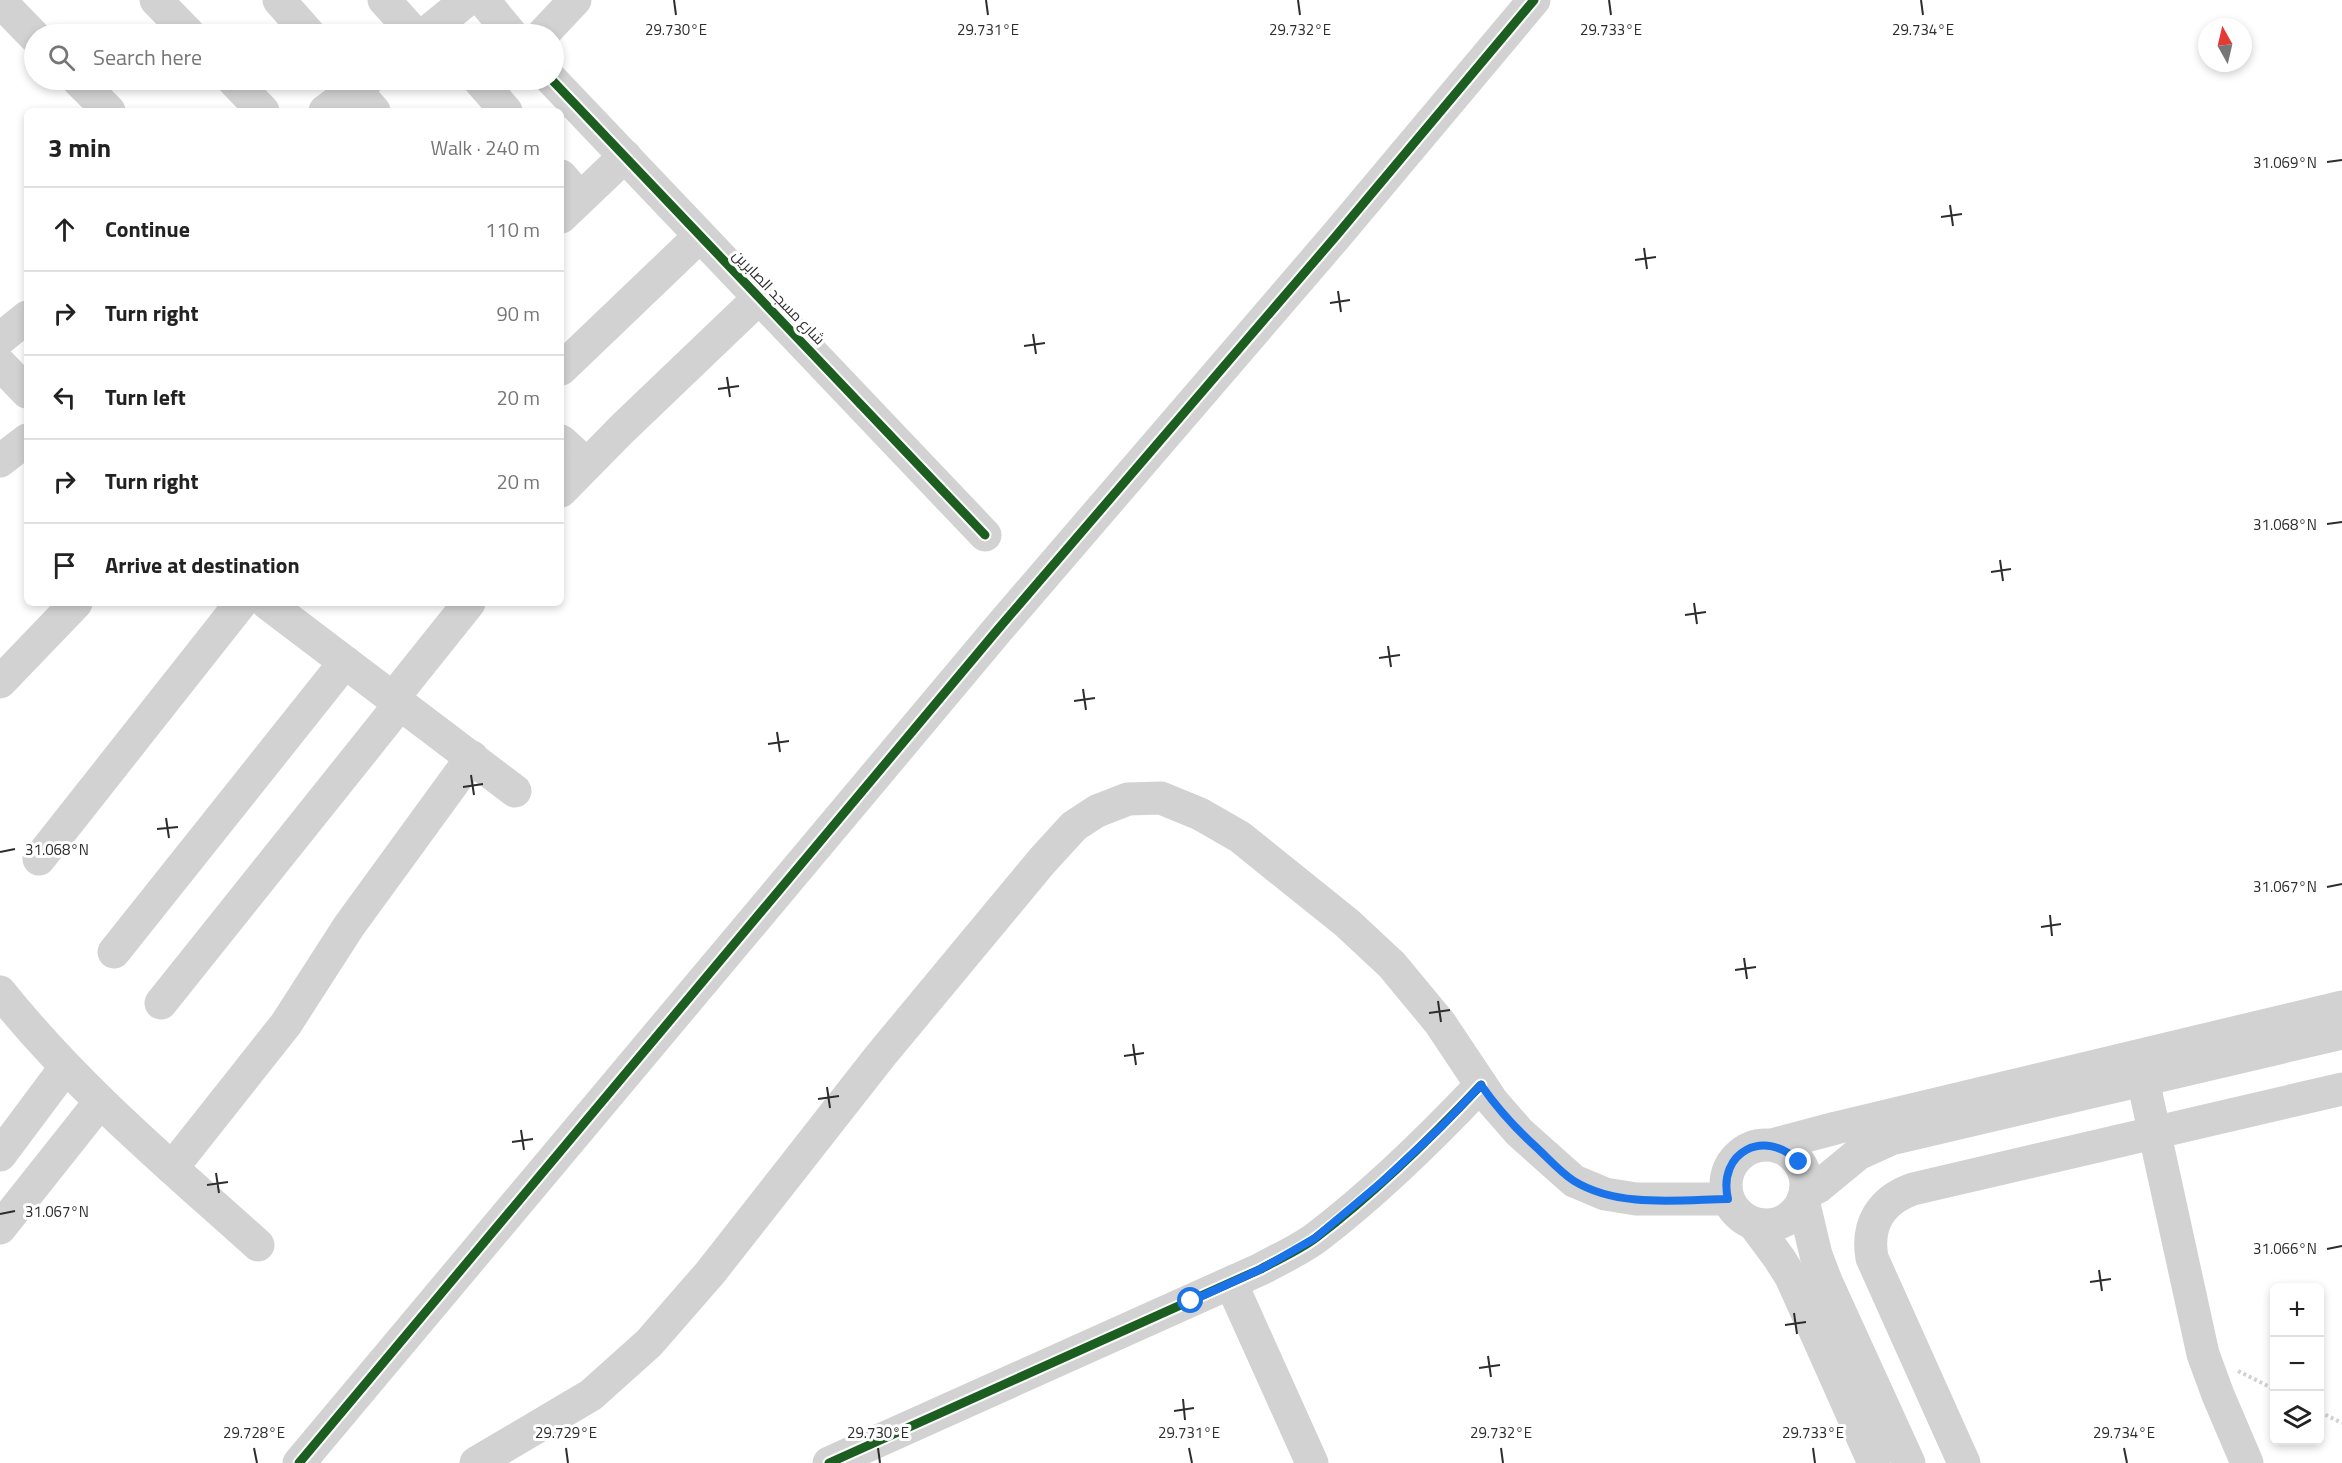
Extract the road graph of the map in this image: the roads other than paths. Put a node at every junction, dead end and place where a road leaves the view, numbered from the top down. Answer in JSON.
{"nodes":[{"id":1,"x":156,"y":0,"type":"edge"},
{"id":2,"x":279,"y":0,"type":"edge"},
{"id":3,"x":384,"y":0,"type":"edge"},
{"id":4,"x":467,"y":0,"type":"edge"},
{"id":5,"x":483,"y":0,"type":"edge"},
{"id":6,"x":575,"y":0,"type":"edge"},
{"id":7,"x":1534,"y":0,"type":"edge"},
{"id":8,"x":0,"y":1,"type":"edge"},
{"id":9,"x":179,"y":24,"type":"edge"},
{"id":10,"x":300,"y":24,"type":"edge"},
{"id":11,"x":417,"y":24,"type":"edge"},
{"id":12,"x":439,"y":24,"type":"edge"},
{"id":13,"x":503,"y":24,"type":"edge"},
{"id":14,"x":552,"y":24,"type":"edge"},
{"id":15,"x":24,"y":26,"type":"edge"},
{"id":16,"x":88,"y":90,"type":"edge"},
{"id":17,"x":243,"y":90,"type":"edge"},
{"id":18,"x":360,"y":90,"type":"edge"},
{"id":19,"x":488,"y":90,"type":"edge"},
{"id":20,"x":562,"y":90,"type":"edge"},
{"id":21,"x":106,"y":108,"type":"edge"},
{"id":22,"x":260,"y":108,"type":"edge"},
{"id":23,"x":330,"y":108,"type":"edge"},
{"id":24,"x":503,"y":108,"type":"edge"},
{"id":25,"x":625,"y":156,"type":"junction"},
{"id":26,"x":567,"y":197,"type":"edge"},
{"id":27,"x":700,"y":236,"type":"junction"},
{"id":28,"x":759,"y":298,"type":"junction"},
{"id":29,"x":24,"y":319,"type":"edge"},
{"id":30,"x":0,"y":339,"type":"edge"},
{"id":31,"x":0,"y":364,"type":"edge"},
{"id":32,"x":564,"y":366,"type":"edge"},
{"id":33,"x":24,"y":389,"type":"edge"},
{"id":34,"x":24,"y":442,"type":"edge"},
{"id":35,"x":564,"y":444,"type":"edge"},
{"id":36,"x":0,"y":461,"type":"edge"},
{"id":37,"x":586,"y":464,"type":"junction"},
{"id":38,"x":564,"y":488,"type":"edge"},
{"id":39,"x":984,"y":535,"type":"dead end"},
{"id":40,"x":73,"y":606,"type":"edge"},
{"id":41,"x":239,"y":606,"type":"edge"},
{"id":42,"x":271,"y":606,"type":"edge"},
{"id":43,"x":455,"y":608,"type":"edge"},
{"id":44,"x":345,"y":662,"type":"junction"},
{"id":45,"x":0,"y":682,"type":"edge"},
{"id":46,"x":397,"y":701,"type":"junction"},
{"id":47,"x":472,"y":757,"type":"junction"},
{"id":48,"x":516,"y":791,"type":"dead end"},
{"id":49,"x":39,"y":860,"type":"dead end"},
{"id":50,"x":114,"y":952,"type":"dead end"},
{"id":51,"x":0,"y":992,"type":"edge"},
{"id":52,"x":161,"y":1003,"type":"dead end"},
{"id":53,"x":2342,"y":1007,"type":"edge"},
{"id":54,"x":2342,"y":1033,"type":"edge"},
{"id":55,"x":66,"y":1068,"type":"junction"},
{"id":56,"x":2143,"y":1080,"type":"junction"},
{"id":57,"x":1481,"y":1085,"type":"junction"},
{"id":58,"x":2342,"y":1089,"type":"edge"},
{"id":59,"x":100,"y":1102,"type":"junction"},
{"id":60,"x":2154,"y":1133,"type":"junction"},
{"id":61,"x":1772,"y":1145,"type":"junction"},
{"id":62,"x":0,"y":1155,"type":"edge"},
{"id":63,"x":172,"y":1168,"type":"junction"},
{"id":64,"x":1804,"y":1196,"type":"junction"},
{"id":65,"x":1728,"y":1199,"type":"junction"},
{"id":66,"x":1753,"y":1223,"type":"junction"},
{"id":67,"x":0,"y":1228,"type":"edge"},
{"id":68,"x":258,"y":1245,"type":"dead end"},
{"id":69,"x":1231,"y":1283,"type":"junction"},
{"id":70,"x":1892,"y":1460,"type":"edge"},
{"id":71,"x":299,"y":1463,"type":"edge"},
{"id":72,"x":476,"y":1463,"type":"edge"},
{"id":73,"x":829,"y":1463,"type":"edge"},
{"id":74,"x":1311,"y":1463,"type":"edge"},
{"id":75,"x":1964,"y":1463,"type":"edge"},
{"id":76,"x":2247,"y":1463,"type":"edge"}],
"edges":[{"from":1,"to":9,"type":"street"},
{"from":2,"to":10,"type":"street"},
{"from":3,"to":11,"type":"street"},
{"from":4,"to":12,"type":"street"},
{"from":5,"to":13,"type":"street"},
{"from":6,"to":14,"type":"street"},
{"from":7,"to":71,"type":"street"},
{"from":8,"to":15,"type":"street"},
{"from":16,"to":21,"type":"street"},
{"from":17,"to":22,"type":"street"},
{"from":18,"to":23,"type":"street"},
{"from":19,"to":24,"type":"street"},
{"from":20,"to":25,"type":"street","name":"شارع مسجد الصابرين"},
{"from":25,"to":26,"type":"street"},
{"from":25,"to":27,"type":"street","name":"شارع مسجد الصابرين"},
{"from":27,"to":28,"type":"street","name":"شارع مسجد الصابرين"},
{"from":27,"to":32,"type":"street"},
{"from":28,"to":37,"type":"street"},
{"from":28,"to":39,"type":"street","name":"شارع مسجد الصابرين"},
{"from":29,"to":30,"type":"street"},
{"from":31,"to":33,"type":"street"},
{"from":34,"to":36,"type":"street"},
{"from":35,"to":37,"type":"street"},
{"from":37,"to":38,"type":"street"},
{"from":40,"to":45,"type":"street"},
{"from":41,"to":49,"type":"street"},
{"from":42,"to":44,"type":"street"},
{"from":43,"to":46,"type":"street"},
{"from":44,"to":46,"type":"street"},
{"from":44,"to":50,"type":"street"},
{"from":46,"to":47,"type":"street"},
{"from":46,"to":52,"type":"street"},
{"from":47,"to":48,"type":"street"},
{"from":47,"to":63,"type":"street"},
{"from":51,"to":55,"type":"street"},
{"from":53,"to":61,"type":"street"},
{"from":54,"to":56,"type":"street"},
{"from":55,"to":59,"type":"street"},
{"from":55,"to":62,"type":"street"},
{"from":56,"to":60,"type":"street"},
{"from":56,"to":64,"type":"street"},
{"from":57,"to":65,"type":"street"},
{"from":57,"to":69,"type":"street"},
{"from":57,"to":72,"type":"street"},
{"from":58,"to":60,"type":"street"},
{"from":59,"to":63,"type":"street"},
{"from":59,"to":67,"type":"street"},
{"from":60,"to":75,"type":"street"},
{"from":60,"to":76,"type":"street"},
{"from":61,"to":64,"type":"street"},
{"from":61,"to":65,"type":"street"},
{"from":63,"to":68,"type":"street"},
{"from":64,"to":66,"type":"street"},
{"from":64,"to":70,"type":"street"},
{"from":65,"to":66,"type":"street"},
{"from":66,"to":70,"type":"street"},
{"from":69,"to":73,"type":"street"},
{"from":69,"to":74,"type":"street"}]}
